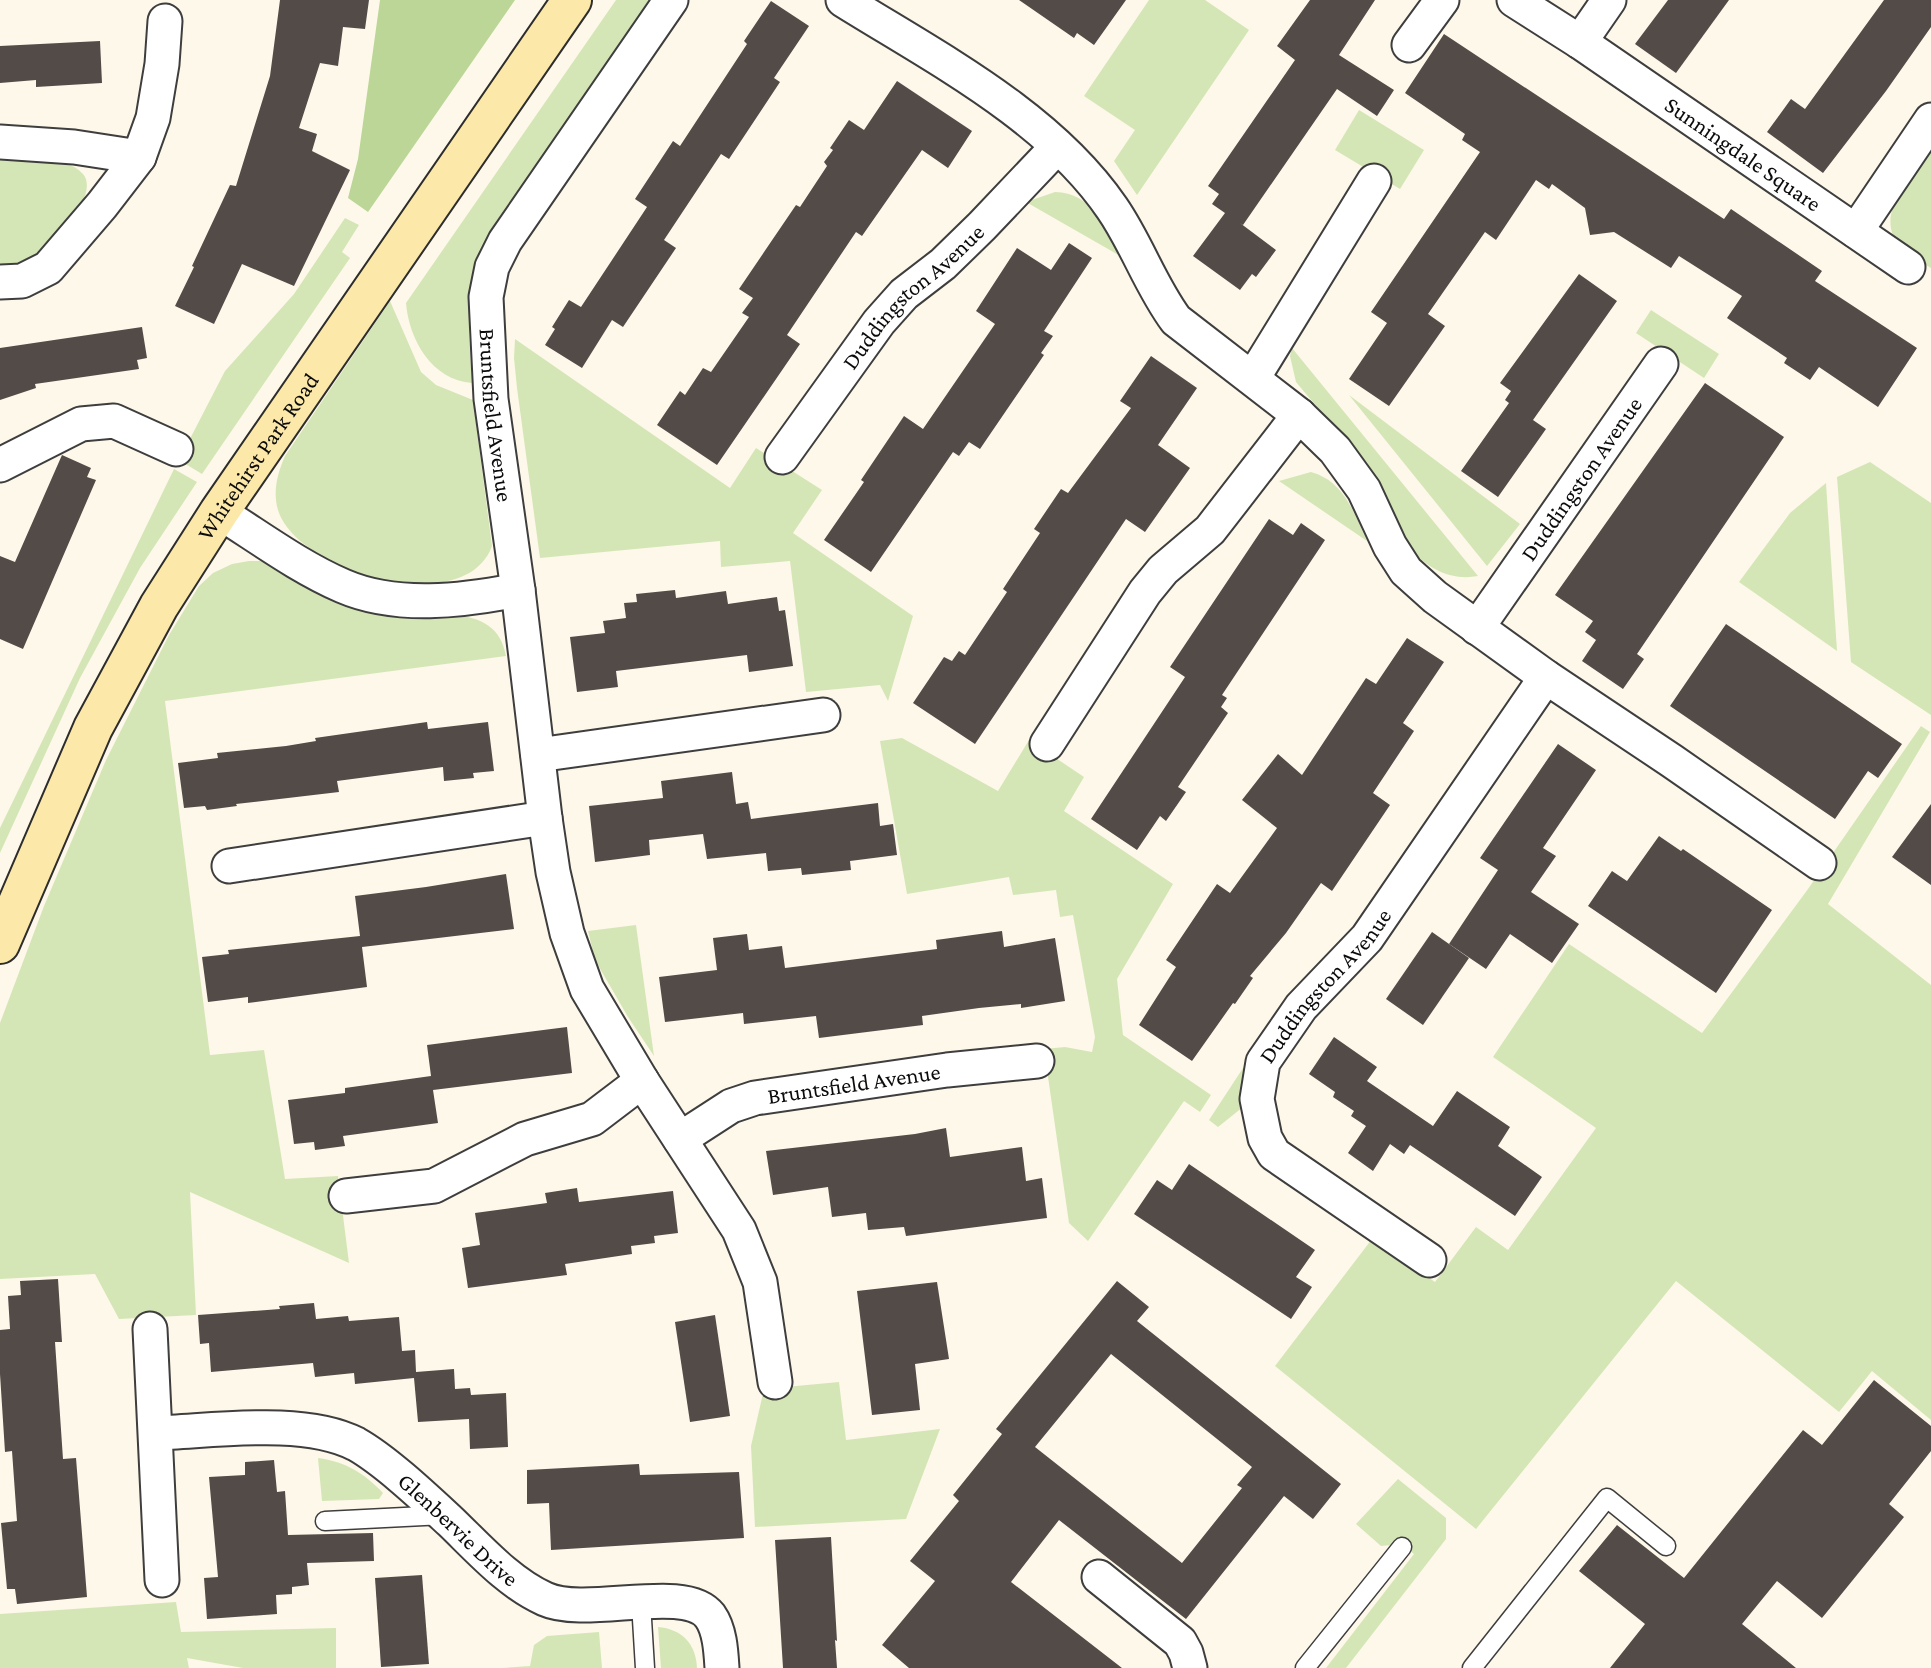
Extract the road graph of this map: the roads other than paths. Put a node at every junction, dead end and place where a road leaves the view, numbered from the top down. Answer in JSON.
{"nodes":[{"id":1,"x":572,"y":0,"type":"edge"},
{"id":2,"x":671,"y":0,"type":"edge"},
{"id":3,"x":843,"y":0,"type":"edge"},
{"id":4,"x":1442,"y":0,"type":"edge"},
{"id":5,"x":1514,"y":0,"type":"edge"},
{"id":6,"x":1609,"y":0,"type":"edge"},
{"id":7,"x":165,"y":21,"type":"dead end"},
{"id":8,"x":1580,"y":42,"type":"junction"},
{"id":9,"x":1409,"y":45,"type":"dead end"},
{"id":10,"x":1931,"y":121,"type":"edge"},
{"id":11,"x":0,"y":142,"type":"edge"},
{"id":12,"x":1057,"y":147,"type":"junction"},
{"id":13,"x":139,"y":157,"type":"junction"},
{"id":14,"x":1374,"y":181,"type":"dead end"},
{"id":15,"x":1856,"y":231,"type":"junction"},
{"id":16,"x":1908,"y":267,"type":"dead end"},
{"id":17,"x":0,"y":282,"type":"edge"},
{"id":18,"x":1661,"y":364,"type":"dead end"},
{"id":19,"x":1253,"y":378,"type":"junction"},
{"id":20,"x":1299,"y":415,"type":"junction"},
{"id":21,"x":176,"y":449,"type":"dead end"},
{"id":22,"x":782,"y":457,"type":"dead end"},
{"id":23,"x":0,"y":465,"type":"edge"},
{"id":24,"x":219,"y":512,"type":"junction"},
{"id":25,"x":518,"y":590,"type":"junction"},
{"id":26,"x":1477,"y":628,"type":"junction"},
{"id":27,"x":1546,"y":677,"type":"junction"},
{"id":28,"x":823,"y":715,"type":"dead end"},
{"id":29,"x":1047,"y":744,"type":"dead end"},
{"id":30,"x":538,"y":755,"type":"junction"},
{"id":31,"x":545,"y":818,"type":"junction"},
{"id":32,"x":1819,"y":863,"type":"dead end"},
{"id":33,"x":229,"y":866,"type":"dead end"},
{"id":34,"x":0,"y":944,"type":"edge"},
{"id":35,"x":1037,"y":1061,"type":"dead end"},
{"id":36,"x":642,"y":1081,"type":"junction"},
{"id":37,"x":680,"y":1139,"type":"junction"},
{"id":38,"x":346,"y":1196,"type":"dead end"},
{"id":39,"x":1429,"y":1260,"type":"dead end"},
{"id":40,"x":150,"y":1329,"type":"dead end"},
{"id":41,"x":775,"y":1382,"type":"dead end"},
{"id":42,"x":156,"y":1433,"type":"junction"},
{"id":43,"x":444,"y":1516,"type":"junction"},
{"id":44,"x":325,"y":1521,"type":"dead end"},
{"id":45,"x":1666,"y":1546,"type":"dead end"},
{"id":46,"x":1402,"y":1547,"type":"dead end"},
{"id":47,"x":1098,"y":1577,"type":"dead end"},
{"id":48,"x":162,"y":1580,"type":"dead end"},
{"id":49,"x":641,"y":1603,"type":"junction"},
{"id":50,"x":645,"y":1668,"type":"edge"},
{"id":51,"x":722,"y":1668,"type":"edge"},
{"id":52,"x":1190,"y":1668,"type":"edge"},
{"id":53,"x":1305,"y":1668,"type":"edge"},
{"id":54,"x":1472,"y":1668,"type":"edge"}],
"edges":[{"from":1,"to":24,"type":"street","name":"Whitehirst Park Road"},
{"from":2,"to":25,"type":"street","name":"Bruntsfield Avenue"},
{"from":3,"to":12,"type":"street"},
{"from":4,"to":9,"type":"street"},
{"from":5,"to":8,"type":"street","name":"Sunningdale Square"},
{"from":6,"to":8,"type":"street"},
{"from":7,"to":13,"type":"street"},
{"from":8,"to":15,"type":"street","name":"Sunningdale Square"},
{"from":10,"to":15,"type":"street"},
{"from":11,"to":13,"type":"street"},
{"from":12,"to":19,"type":"street"},
{"from":12,"to":22,"type":"street","name":"Duddingston Avenue"},
{"from":13,"to":17,"type":"street"},
{"from":14,"to":19,"type":"street"},
{"from":15,"to":16,"type":"street","name":"Sunningdale Square"},
{"from":18,"to":26,"type":"street","name":"Duddingston Avenue"},
{"from":19,"to":20,"type":"street"},
{"from":20,"to":26,"type":"street"},
{"from":20,"to":29,"type":"street"},
{"from":21,"to":23,"type":"street"},
{"from":24,"to":25,"type":"street"},
{"from":24,"to":34,"type":"street","name":"Whitehirst Park Road"},
{"from":25,"to":30,"type":"street","name":"Bruntsfield Avenue"},
{"from":26,"to":27,"type":"street"},
{"from":27,"to":32,"type":"street"},
{"from":27,"to":39,"type":"street","name":"Duddingston Avenue"},
{"from":28,"to":30,"type":"street"},
{"from":30,"to":31,"type":"street","name":"Bruntsfield Avenue"},
{"from":31,"to":33,"type":"street"},
{"from":31,"to":36,"type":"street","name":"Bruntsfield Avenue"},
{"from":35,"to":37,"type":"street","name":"Bruntsfield Avenue"},
{"from":36,"to":37,"type":"street","name":"Bruntsfield Avenue"},
{"from":36,"to":38,"type":"street"},
{"from":37,"to":41,"type":"street","name":"Bruntsfield Avenue"},
{"from":40,"to":42,"type":"street"},
{"from":42,"to":43,"type":"street","name":"Glenbervie Drive"},
{"from":42,"to":48,"type":"street"},
{"from":43,"to":44,"type":"lane"},
{"from":43,"to":49,"type":"street","name":"Glenbervie Drive"},
{"from":45,"to":54,"type":"lane"},
{"from":46,"to":53,"type":"lane"},
{"from":47,"to":52,"type":"street"},
{"from":49,"to":50,"type":"lane"},
{"from":49,"to":51,"type":"street","name":"Glenbervie Drive"}]}
